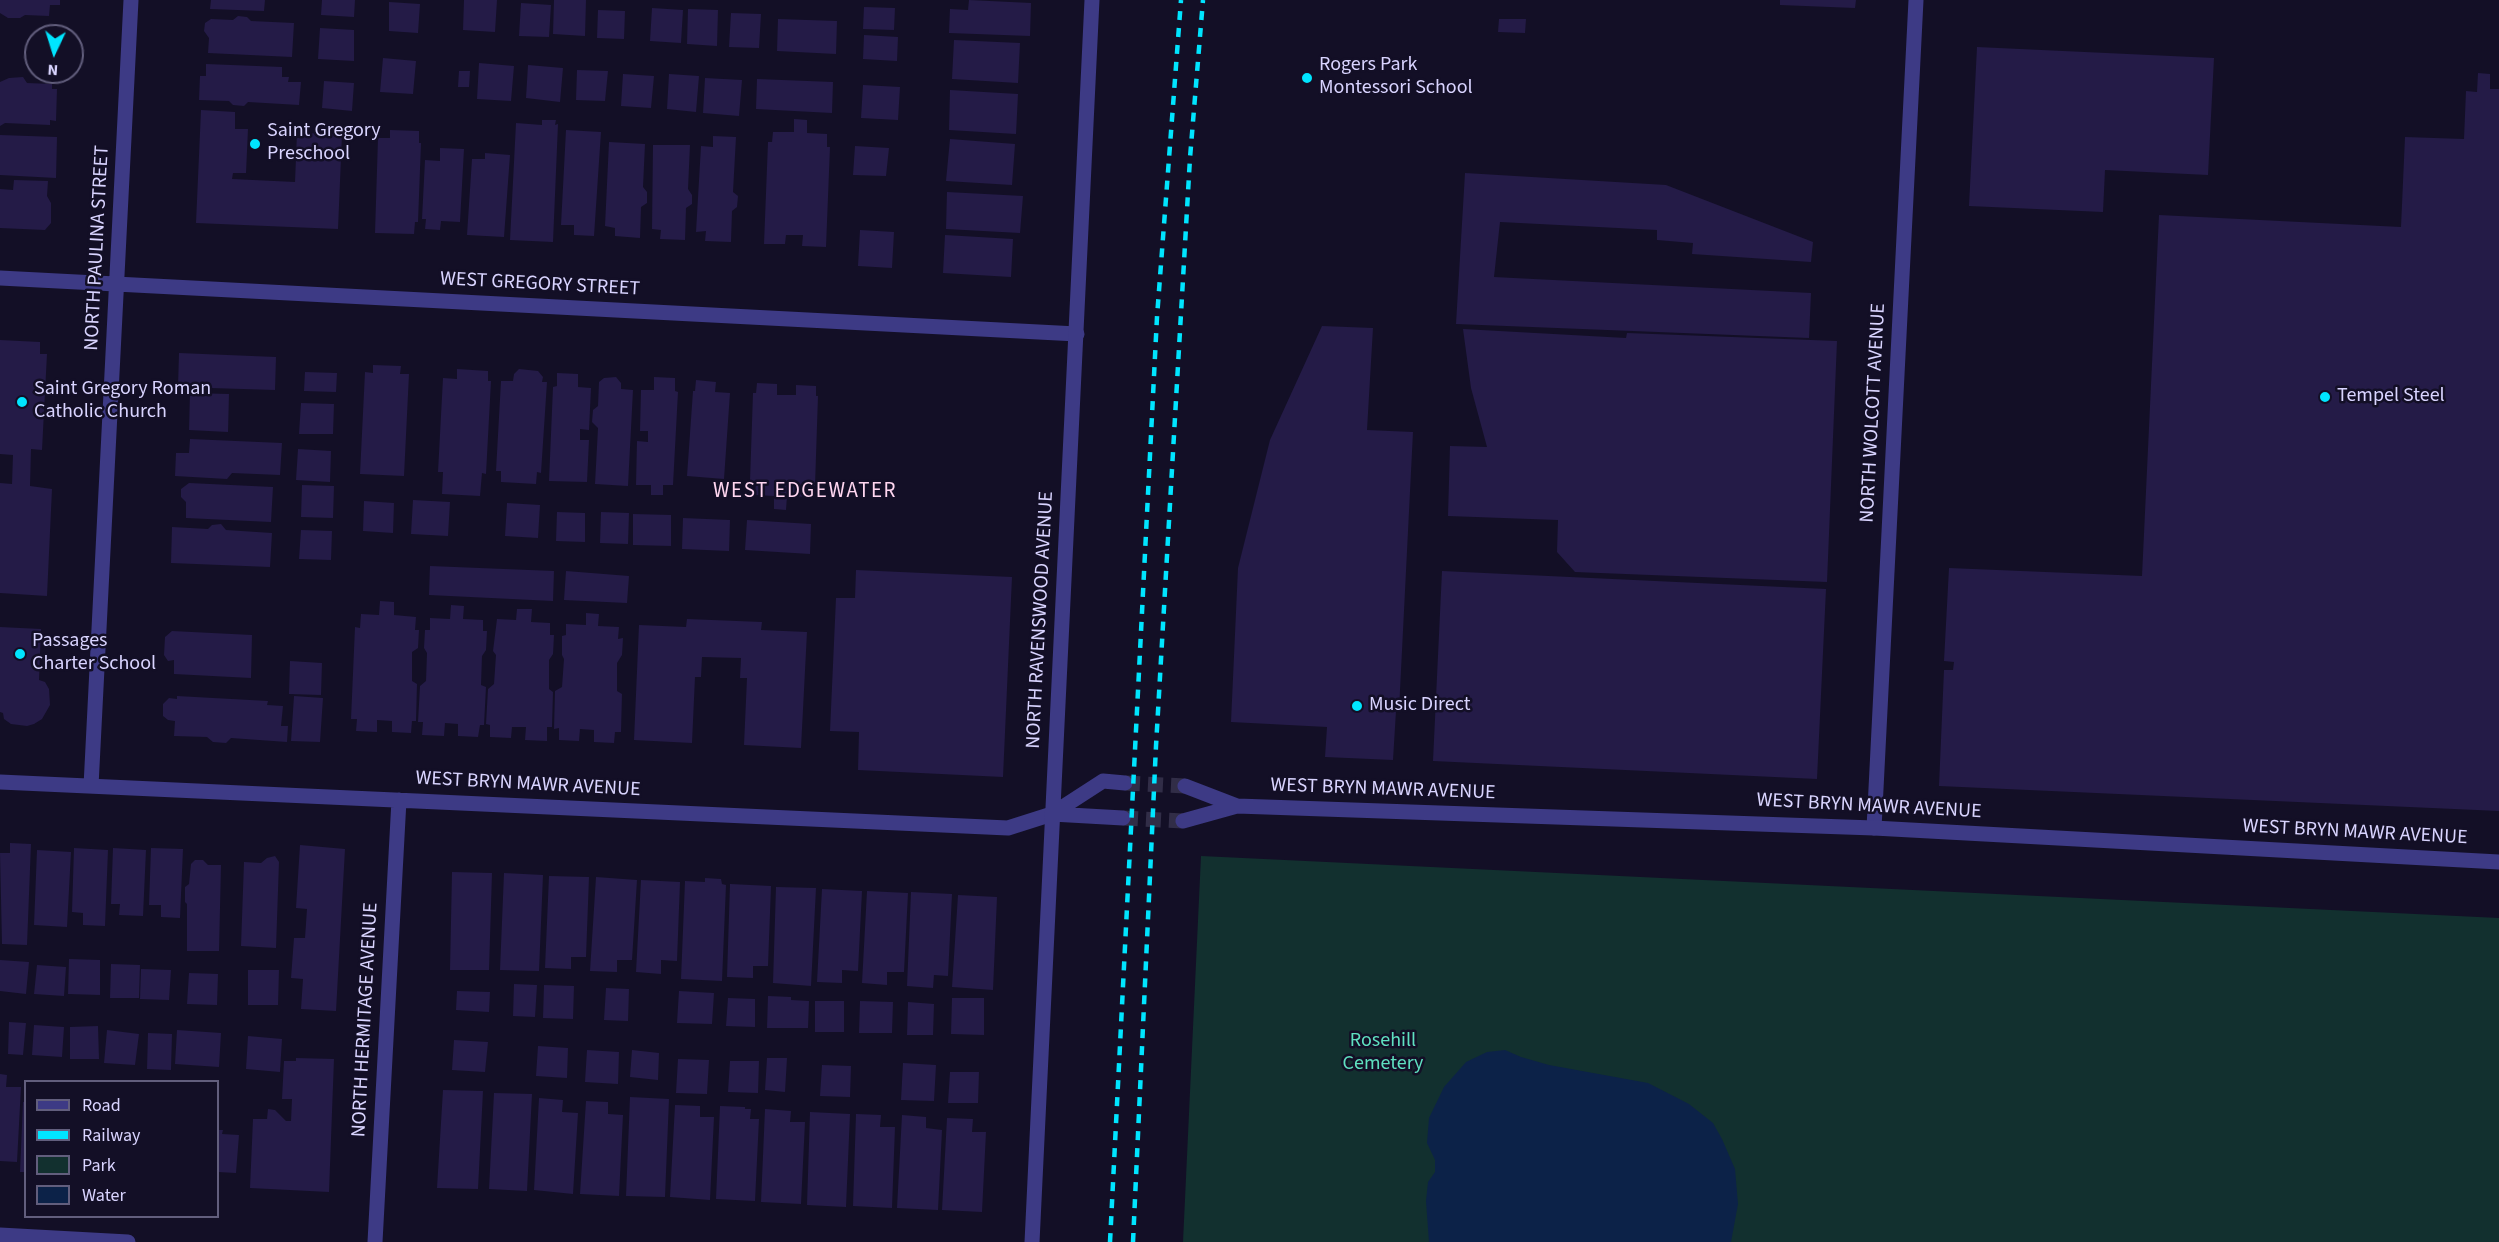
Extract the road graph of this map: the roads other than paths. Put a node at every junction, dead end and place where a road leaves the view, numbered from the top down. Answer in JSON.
{"nodes":[{"id":1,"x":131,"y":0,"type":"edge"},
{"id":2,"x":1092,"y":0,"type":"edge"},
{"id":3,"x":1916,"y":0,"type":"edge"},
{"id":4,"x":0,"y":278,"type":"edge"},
{"id":5,"x":117,"y":284,"type":"junction"},
{"id":6,"x":1077,"y":334,"type":"junction"},
{"id":7,"x":0,"y":782,"type":"edge"},
{"id":8,"x":1125,"y":783,"type":"tunnel mouth"},
{"id":9,"x":91,"y":786,"type":"junction"},
{"id":10,"x":1185,"y":786,"type":"tunnel mouth"},
{"id":11,"x":399,"y":800,"type":"junction"},
{"id":12,"x":1237,"y":806,"type":"junction"},
{"id":13,"x":1052,"y":814,"type":"junction"},
{"id":14,"x":1123,"y":818,"type":"tunnel mouth"},
{"id":15,"x":1183,"y":821,"type":"tunnel mouth"},
{"id":16,"x":1874,"y":828,"type":"junction"},
{"id":17,"x":2499,"y":862,"type":"edge"},
{"id":18,"x":0,"y":1235,"type":"edge"},
{"id":19,"x":128,"y":1242,"type":"edge"},
{"id":20,"x":375,"y":1242,"type":"edge"},
{"id":21,"x":1032,"y":1242,"type":"edge"}],
"edges":[{"from":1,"to":5,"type":"street","name":"NORTH PAULINA STREET"},
{"from":2,"to":6,"type":"street","name":"NORTH RAVENSWOOD AVENUE"},
{"from":3,"to":16,"type":"street","name":"NORTH WOLCOTT AVENUE"},
{"from":4,"to":5,"type":"street","name":"WEST GREGORY STREET"},
{"from":5,"to":6,"type":"street","name":"WEST GREGORY STREET"},
{"from":5,"to":9,"type":"street","name":"NORTH PAULINA STREET"},
{"from":6,"to":13,"type":"street","name":"NORTH RAVENSWOOD AVENUE"},
{"from":7,"to":9,"type":"street","name":"WEST BRYN MAWR AVENUE"},
{"from":8,"to":13,"type":"street","name":"WEST BRYN MAWR AVENUE"},
{"from":9,"to":11,"type":"street","name":"WEST BRYN MAWR AVENUE"},
{"from":10,"to":12,"type":"street","name":"WEST BRYN MAWR AVENUE"},
{"from":11,"to":13,"type":"street","name":"WEST BRYN MAWR AVENUE"},
{"from":11,"to":20,"type":"street","name":"NORTH HERMITAGE AVENUE"},
{"from":12,"to":15,"type":"street","name":"WEST BRYN MAWR AVENUE"},
{"from":12,"to":16,"type":"street","name":"WEST BRYN MAWR AVENUE"},
{"from":13,"to":14,"type":"street","name":"WEST BRYN MAWR AVENUE"},
{"from":13,"to":21,"type":"street","name":"NORTH RAVENSWOOD AVENUE"},
{"from":16,"to":17,"type":"street","name":"WEST BRYN MAWR AVENUE"},
{"from":18,"to":19,"type":"street"}]}
